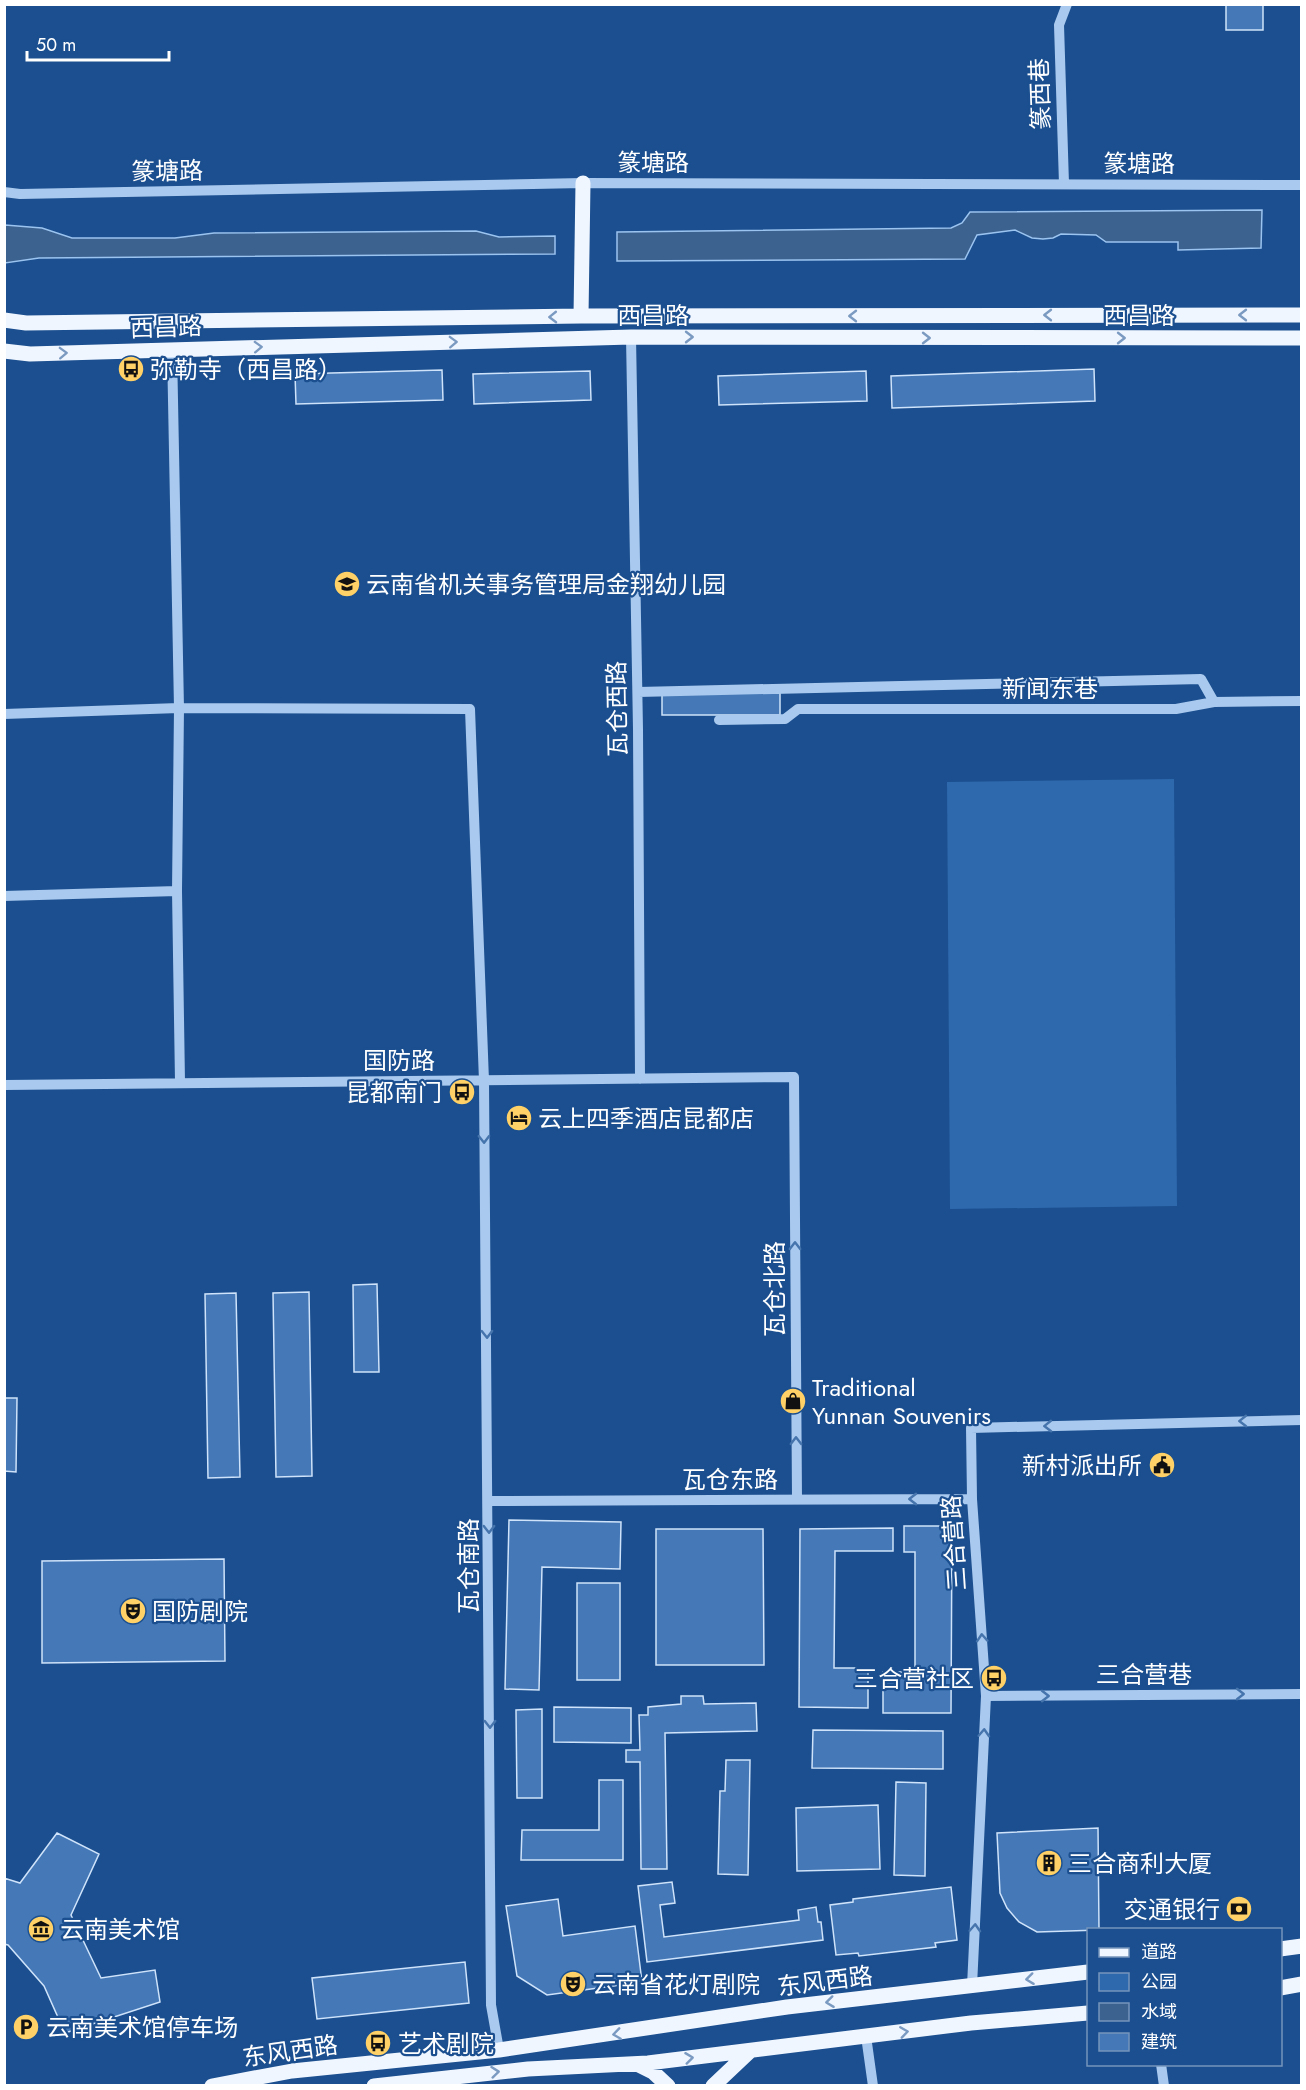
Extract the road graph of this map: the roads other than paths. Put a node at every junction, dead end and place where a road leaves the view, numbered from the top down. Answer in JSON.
{"nodes":[{"id":1,"x":1067,"y":4,"type":"edge"},
{"id":2,"x":583,"y":183,"type":"junction"},
{"id":3,"x":1064,"y":184,"type":"junction"},
{"id":4,"x":1302,"y":185,"type":"edge"},
{"id":5,"x":4,"y":192,"type":"edge"},
{"id":6,"x":1302,"y":315,"type":"edge"},
{"id":7,"x":581,"y":316,"type":"junction"},
{"id":8,"x":4,"y":320,"type":"edge"},
{"id":9,"x":631,"y":337,"type":"junction"},
{"id":10,"x":1302,"y":338,"type":"edge"},
{"id":11,"x":172,"y":350,"type":"junction"},
{"id":12,"x":4,"y":351,"type":"edge"},
{"id":13,"x":638,"y":692,"type":"junction"},
{"id":14,"x":1302,"y":701,"type":"edge"},
{"id":15,"x":1214,"y":702,"type":"junction"},
{"id":16,"x":179,"y":708,"type":"junction"},
{"id":17,"x":4,"y":714,"type":"edge"},
{"id":18,"x":719,"y":720,"type":"dead end"},
{"id":19,"x":177,"y":891,"type":"junction"},
{"id":20,"x":4,"y":896,"type":"edge"},
{"id":21,"x":794,"y":1077,"type":"joint"},
{"id":22,"x":640,"y":1079,"type":"junction"},
{"id":23,"x":484,"y":1081,"type":"junction"},
{"id":24,"x":180,"y":1082,"type":"junction"},
{"id":25,"x":4,"y":1085,"type":"edge"},
{"id":26,"x":1302,"y":1420,"type":"edge"},
{"id":27,"x":972,"y":1498,"type":"junction"},
{"id":28,"x":797,"y":1499,"type":"junction"},
{"id":29,"x":488,"y":1501,"type":"junction"},
{"id":30,"x":1302,"y":1694,"type":"edge"},
{"id":31,"x":986,"y":1696,"type":"junction"},
{"id":32,"x":1302,"y":1946,"type":"edge"},
{"id":33,"x":1282,"y":1949,"type":"edge"},
{"id":34,"x":1087,"y":1972,"type":"edge"},
{"id":35,"x":1302,"y":1984,"type":"edge"},
{"id":36,"x":972,"y":1986,"type":"junction"},
{"id":37,"x":1282,"y":1988,"type":"edge"},
{"id":38,"x":1087,"y":2013,"type":"edge"},
{"id":39,"x":866,"y":2036,"type":"junction"},
{"id":40,"x":499,"y":2050,"type":"junction"},
{"id":41,"x":750,"y":2051,"type":"junction"},
{"id":42,"x":634,"y":2064,"type":"junction"},
{"id":43,"x":1161,"y":2066,"type":"edge"},
{"id":44,"x":212,"y":2085,"type":"edge"},
{"id":45,"x":374,"y":2085,"type":"edge"},
{"id":46,"x":668,"y":2085,"type":"edge"},
{"id":47,"x":713,"y":2085,"type":"edge"},
{"id":48,"x":873,"y":2085,"type":"edge"},
{"id":49,"x":1164,"y":2085,"type":"edge"}],
"edges":[{"from":1,"to":3,"type":"street","name":"篆西巷"},
{"from":2,"to":3,"type":"street","name":"篆塘路"},
{"from":2,"to":5,"type":"street","name":"篆塘路"},
{"from":2,"to":7,"type":"main road"},
{"from":3,"to":4,"type":"street","name":"篆塘路"},
{"from":6,"to":7,"type":"main road","name":"西昌路","one_way":true},
{"from":7,"to":8,"type":"main road","name":"西昌路","one_way":true},
{"from":9,"to":10,"type":"main road","name":"西昌路","one_way":true},
{"from":11,"to":9,"type":"main road","name":"西昌路","one_way":true},
{"from":9,"to":13,"type":"street","name":"瓦仓西路"},
{"from":12,"to":11,"type":"main road","name":"西昌路","one_way":true},
{"from":11,"to":16,"type":"street"},
{"from":13,"to":15,"type":"street"},
{"from":13,"to":22,"type":"street","name":"瓦仓西路"},
{"from":14,"to":15,"type":"street","name":"新闻东巷"},
{"from":15,"to":18,"type":"street","name":"新闻东巷"},
{"from":16,"to":17,"type":"street"},
{"from":16,"to":19,"type":"street"},
{"from":16,"to":23,"type":"street","name":"瓦仓南路"},
{"from":19,"to":20,"type":"street"},
{"from":19,"to":24,"type":"street"},
{"from":21,"to":22,"type":"street","name":"国防路"},
{"from":28,"to":21,"type":"street","name":"瓦仓北路","one_way":true},
{"from":22,"to":23,"type":"street","name":"国防路"},
{"from":23,"to":24,"type":"street","name":"国防路"},
{"from":23,"to":29,"type":"street","name":"瓦仓南路","one_way":true},
{"from":24,"to":25,"type":"street","name":"国防路"},
{"from":26,"to":27,"type":"street","name":"三合营路","one_way":true},
{"from":27,"to":28,"type":"street","name":"瓦仓东路","one_way":true},
{"from":31,"to":27,"type":"street","name":"三合营路","one_way":true},
{"from":28,"to":29,"type":"street","name":"瓦仓东路"},
{"from":29,"to":40,"type":"street","name":"瓦仓南路","one_way":true},
{"from":31,"to":30,"type":"street","name":"三合营巷","one_way":true},
{"from":36,"to":31,"type":"street","name":"三合营路","one_way":true},
{"from":32,"to":33,"type":"main road"},
{"from":34,"to":36,"type":"main road","name":"东风西路","one_way":true},
{"from":35,"to":37,"type":"main road"},
{"from":36,"to":40,"type":"main road","name":"东风西路","one_way":true},
{"from":39,"to":38,"type":"main road","one_way":true},
{"from":39,"to":41,"type":"main road"},
{"from":39,"to":48,"type":"street"},
{"from":40,"to":44,"type":"main road","name":"东风西路"},
{"from":42,"to":41,"type":"main road","one_way":true},
{"from":41,"to":47,"type":"main road"},
{"from":45,"to":42,"type":"main road","one_way":true},
{"from":42,"to":46,"type":"main road"},
{"from":43,"to":49,"type":"street"}]}
